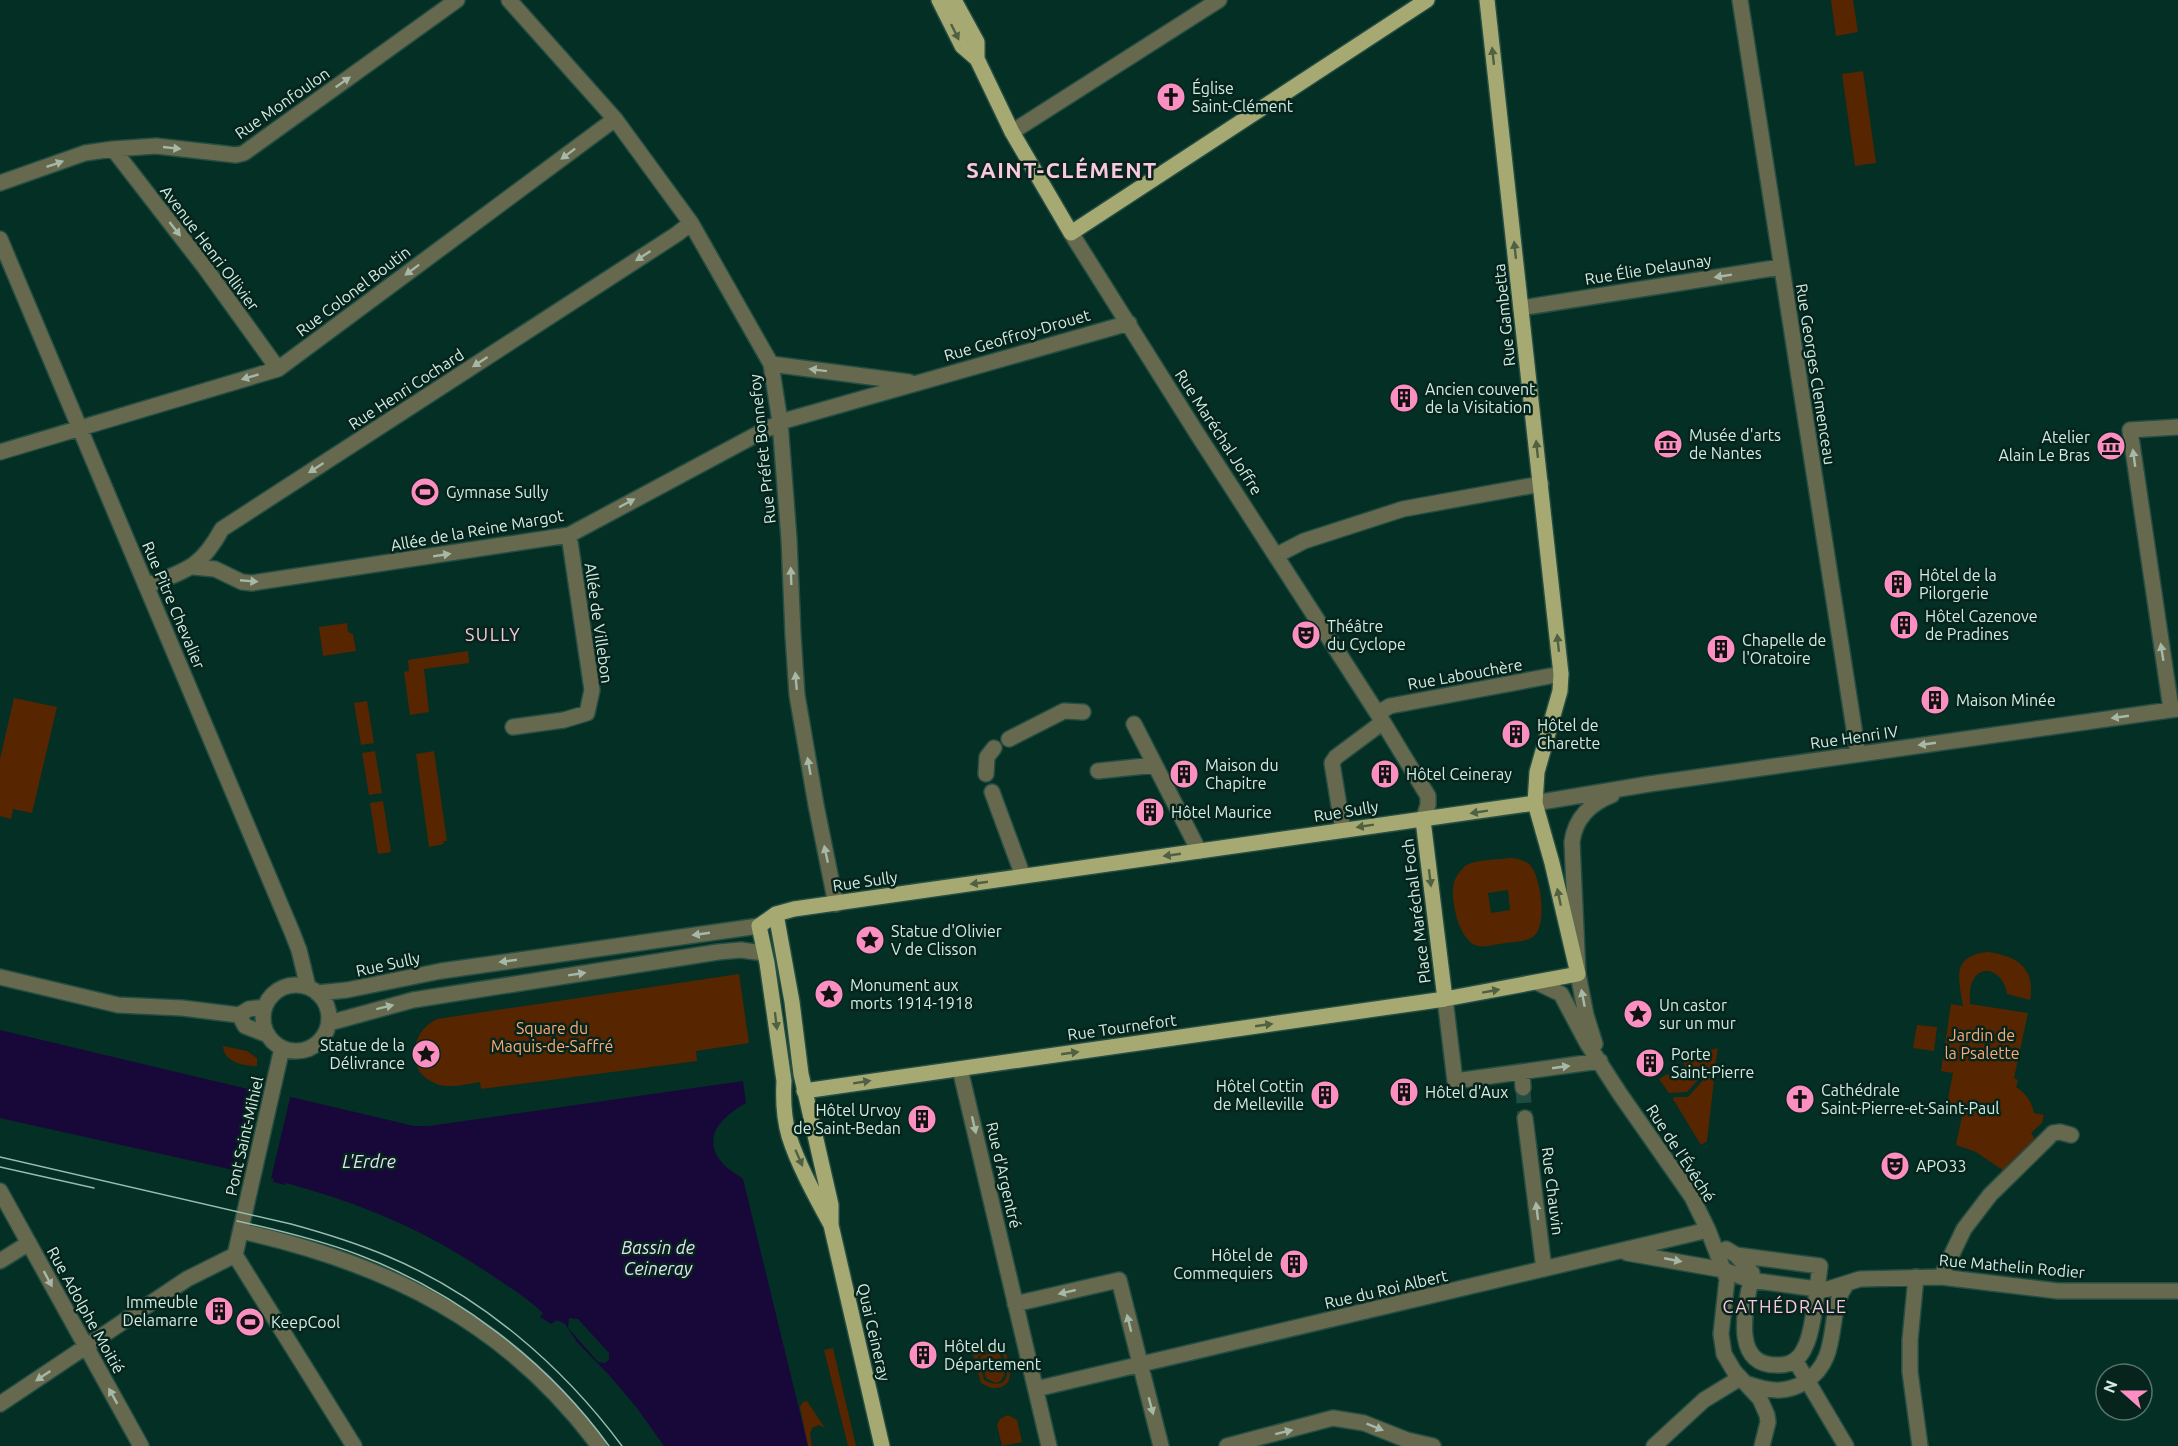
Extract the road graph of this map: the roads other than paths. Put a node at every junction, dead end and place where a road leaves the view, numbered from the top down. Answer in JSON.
{"nodes":[{"id":1,"x":457,"y":0,"type":"edge"},
{"id":2,"x":510,"y":0,"type":"edge"},
{"id":3,"x":939,"y":0,"type":"edge"},
{"id":4,"x":954,"y":0,"type":"edge"},
{"id":5,"x":1219,"y":0,"type":"edge"},
{"id":6,"x":1427,"y":0,"type":"edge"},
{"id":7,"x":1487,"y":0,"type":"edge"},
{"id":8,"x":1740,"y":0,"type":"edge"},
{"id":9,"x":977,"y":59,"type":"junction"},
{"id":10,"x":615,"y":119,"type":"junction"},
{"id":11,"x":1012,"y":132,"type":"junction"},
{"id":12,"x":113,"y":149,"type":"junction"},
{"id":13,"x":0,"y":183,"type":"edge"},
{"id":14,"x":691,"y":223,"type":"junction"},
{"id":15,"x":1071,"y":233,"type":"junction"},
{"id":16,"x":0,"y":239,"type":"edge"},
{"id":17,"x":1781,"y":267,"type":"junction"},
{"id":18,"x":1521,"y":308,"type":"junction"},
{"id":19,"x":1129,"y":323,"type":"junction"},
{"id":20,"x":771,"y":364,"type":"junction"},
{"id":21,"x":278,"y":369,"type":"junction"},
{"id":22,"x":915,"y":383,"type":"junction"},
{"id":23,"x":780,"y":422,"type":"junction"},
{"id":24,"x":2178,"y":427,"type":"edge"},
{"id":25,"x":80,"y":428,"type":"junction"},
{"id":26,"x":0,"y":452,"type":"edge"},
{"id":27,"x":1540,"y":484,"type":"junction"},
{"id":28,"x":569,"y":535,"type":"junction"},
{"id":29,"x":1277,"y":555,"type":"junction"},
{"id":30,"x":193,"y":567,"type":"junction"},
{"id":31,"x":146,"y":586,"type":"junction"},
{"id":32,"x":1561,"y":674,"type":"junction"},
{"id":33,"x":2174,"y":709,"type":"edge"},
{"id":34,"x":1083,"y":712,"type":"dead end"},
{"id":35,"x":1381,"y":717,"type":"junction"},
{"id":36,"x":1134,"y":724,"type":"dead end"},
{"id":37,"x":513,"y":727,"type":"dead end"},
{"id":38,"x":1010,"y":739,"type":"dead end"},
{"id":39,"x":994,"y":748,"type":"dead end"},
{"id":40,"x":1858,"y":754,"type":"junction"},
{"id":41,"x":1155,"y":765,"type":"junction"},
{"id":42,"x":1098,"y":771,"type":"dead end"},
{"id":43,"x":986,"y":774,"type":"dead end"},
{"id":44,"x":1637,"y":786,"type":"junction"},
{"id":45,"x":992,"y":792,"type":"dead end"},
{"id":46,"x":1535,"y":803,"type":"junction"},
{"id":47,"x":1423,"y":820,"type":"junction"},
{"id":48,"x":1343,"y":830,"type":"junction"},
{"id":49,"x":1199,"y":851,"type":"junction"},
{"id":50,"x":1023,"y":876,"type":"junction"},
{"id":51,"x":836,"y":904,"type":"junction"},
{"id":52,"x":776,"y":914,"type":"junction"},
{"id":53,"x":759,"y":926,"type":"junction"},
{"id":54,"x":764,"y":953,"type":"junction"},
{"id":55,"x":1578,"y":974,"type":"junction"},
{"id":56,"x":0,"y":977,"type":"edge"},
{"id":57,"x":1538,"y":983,"type":"junction"},
{"id":58,"x":312,"y":990,"type":"junction"},
{"id":59,"x":1445,"y":999,"type":"junction"},
{"id":60,"x":265,"y":1007,"type":"junction"},
{"id":61,"x":239,"y":1015,"type":"junction"},
{"id":62,"x":328,"y":1023,"type":"junction"},
{"id":63,"x":268,"y":1035,"type":"junction"},
{"id":64,"x":282,"y":1048,"type":"junction"},
{"id":65,"x":1600,"y":1061,"type":"junction"},
{"id":66,"x":960,"y":1069,"type":"junction"},
{"id":67,"x":1522,"y":1072,"type":"junction"},
{"id":68,"x":784,"y":1081,"type":"junction"},
{"id":69,"x":1523,"y":1088,"type":"tunnel mouth"},
{"id":70,"x":804,"y":1091,"type":"junction"},
{"id":71,"x":1525,"y":1118,"type":"tunnel mouth"},
{"id":72,"x":2071,"y":1135,"type":"dead end"},
{"id":73,"x":0,"y":1191,"type":"edge"},
{"id":74,"x":831,"y":1225,"type":"junction"},
{"id":75,"x":1708,"y":1230,"type":"junction"},
{"id":76,"x":241,"y":1231,"type":"junction"},
{"id":77,"x":29,"y":1243,"type":"junction"},
{"id":78,"x":1622,"y":1252,"type":"junction"},
{"id":79,"x":236,"y":1256,"type":"junction"},
{"id":80,"x":0,"y":1261,"type":"edge"},
{"id":81,"x":1544,"y":1269,"type":"junction"},
{"id":82,"x":1724,"y":1270,"type":"junction"},
{"id":83,"x":1916,"y":1277,"type":"junction"},
{"id":84,"x":1941,"y":1277,"type":"junction"},
{"id":85,"x":1750,"y":1280,"type":"junction"},
{"id":86,"x":1848,"y":1283,"type":"junction"},
{"id":87,"x":1817,"y":1289,"type":"junction"},
{"id":88,"x":2178,"y":1291,"type":"edge"},
{"id":89,"x":1014,"y":1297,"type":"junction"},
{"id":90,"x":86,"y":1347,"type":"junction"},
{"id":91,"x":1796,"y":1360,"type":"junction"},
{"id":92,"x":1140,"y":1365,"type":"junction"},
{"id":93,"x":1808,"y":1380,"type":"junction"},
{"id":94,"x":1744,"y":1381,"type":"junction"},
{"id":95,"x":1036,"y":1389,"type":"junction"},
{"id":96,"x":0,"y":1404,"type":"edge"},
{"id":97,"x":1763,"y":1442,"type":"edge"},
{"id":98,"x":1844,"y":1443,"type":"edge"},
{"id":99,"x":141,"y":1446,"type":"edge"},
{"id":100,"x":354,"y":1446,"type":"edge"},
{"id":101,"x":599,"y":1446,"type":"edge"},
{"id":102,"x":882,"y":1446,"type":"edge"},
{"id":103,"x":1050,"y":1446,"type":"edge"},
{"id":104,"x":1161,"y":1446,"type":"edge"},
{"id":105,"x":1227,"y":1446,"type":"edge"},
{"id":106,"x":1433,"y":1446,"type":"edge"},
{"id":107,"x":1654,"y":1446,"type":"edge"},
{"id":108,"x":1920,"y":1446,"type":"edge"}],
"edges":[{"from":12,"to":1,"type":"street","name":"Rue Monfoulon","one_way":true},
{"from":2,"to":10,"type":"street","name":"Rue Préfet Bonnefoy"},
{"from":3,"to":9,"type":"main road","name":"Rue Maréchal Joffre","one_way":true},
{"from":4,"to":9,"type":"main road","name":"Rue Maréchal Joffre"},
{"from":5,"to":11,"type":"street"},
{"from":6,"to":15,"type":"main road"},
{"from":18,"to":7,"type":"main road","name":"Rue Gambetta","one_way":true},
{"from":8,"to":17,"type":"street","name":"Rue Georges Clemenceau"},
{"from":9,"to":11,"type":"main road","name":"Rue Maréchal Joffre"},
{"from":10,"to":14,"type":"street","name":"Rue Préfet Bonnefoy"},
{"from":10,"to":21,"type":"street","name":"Rue Colonel Boutin","one_way":true},
{"from":11,"to":15,"type":"main road","name":"Rue Maréchal Joffre"},
{"from":13,"to":12,"type":"street","name":"Rue Monfoulon","one_way":true},
{"from":12,"to":21,"type":"street","name":"Avenue Henri Ollivier","one_way":true},
{"from":14,"to":20,"type":"street","name":"Rue Préfet Bonnefoy"},
{"from":14,"to":30,"type":"street","name":"Rue Henri Cochard","one_way":true},
{"from":15,"to":19,"type":"street","name":"Rue Maréchal Joffre"},
{"from":16,"to":25,"type":"street","name":"Rue Pitre Chevalier"},
{"from":17,"to":18,"type":"street","name":"Rue Élie Delaunay","one_way":true},
{"from":17,"to":40,"type":"street","name":"Rue Georges Clemenceau"},
{"from":27,"to":18,"type":"main road","name":"Rue Gambetta","one_way":true},
{"from":19,"to":22,"type":"street","name":"Rue Geoffroy-Drouet"},
{"from":19,"to":29,"type":"street","name":"Rue Maréchal Joffre"},
{"from":22,"to":20,"type":"street","name":"Rue Geoffroy-Drouet","one_way":true},
{"from":20,"to":23,"type":"street","name":"Rue Préfet Bonnefoy"},
{"from":21,"to":25,"type":"street","name":"Rue Colonel Boutin","one_way":true},
{"from":22,"to":23,"type":"street","name":"Rue Geoffroy-Drouet"},
{"from":28,"to":23,"type":"street","name":"Allée de la Reine Margot","one_way":true},
{"from":51,"to":23,"type":"street","name":"Rue Préfet Bonnefoy","one_way":true},
{"from":33,"to":24,"type":"street","one_way":true},
{"from":25,"to":26,"type":"street","name":"Rue Colonel Boutin"},
{"from":25,"to":31,"type":"street","name":"Rue Pitre Chevalier"},
{"from":27,"to":29,"type":"street"},
{"from":32,"to":27,"type":"main road","name":"Rue Gambetta","one_way":true},
{"from":30,"to":28,"type":"street","name":"Allée de la Reine Margot","one_way":true},
{"from":28,"to":37,"type":"street","name":"Allée de Villebon"},
{"from":29,"to":35,"type":"street","name":"Rue Maréchal Joffre"},
{"from":30,"to":31,"type":"street","name":"Rue Henri Cochard"},
{"from":31,"to":58,"type":"street","name":"Rue Pitre Chevalier"},
{"from":32,"to":35,"type":"street","name":"Rue Labouchère"},
{"from":32,"to":46,"type":"main road","name":"Rue Gambetta"},
{"from":33,"to":40,"type":"street","name":"Rue Henri IV","one_way":true},
{"from":34,"to":38,"type":"street"},
{"from":35,"to":47,"type":"street","name":"Rue Maréchal Joffre"},
{"from":35,"to":48,"type":"street","name":"Rue Labouchère"},
{"from":36,"to":41,"type":"street"},
{"from":39,"to":43,"type":"street"},
{"from":40,"to":44,"type":"street","name":"Rue Henri IV"},
{"from":41,"to":42,"type":"street"},
{"from":41,"to":49,"type":"street"},
{"from":44,"to":46,"type":"street","name":"Rue Henri IV"},
{"from":44,"to":55,"type":"street"},
{"from":45,"to":50,"type":"street"},
{"from":46,"to":47,"type":"main road","name":"Place Maréchal Foch","one_way":true},
{"from":55,"to":46,"type":"main road","one_way":true},
{"from":47,"to":48,"type":"main road","name":"Rue Sully","one_way":true},
{"from":47,"to":59,"type":"main road","name":"Place Maréchal Foch","one_way":true},
{"from":48,"to":49,"type":"main road","name":"Rue Sully"},
{"from":49,"to":50,"type":"main road","name":"Rue Sully","one_way":true},
{"from":50,"to":51,"type":"main road","name":"Rue Sully","one_way":true},
{"from":51,"to":52,"type":"main road","name":"Rue Sully"},
{"from":52,"to":53,"type":"main road","name":"Rue Sully"},
{"from":52,"to":70,"type":"main road","name":"Quai Ceineray"},
{"from":53,"to":54,"type":"main road","name":"Quai Ceineray"},
{"from":53,"to":58,"type":"street","name":"Rue Sully","one_way":true},
{"from":62,"to":54,"type":"street","one_way":true},
{"from":54,"to":68,"type":"main road","name":"Quai Ceineray","one_way":true},
{"from":55,"to":57,"type":"main road","name":"Place Maréchal Foch"},
{"from":65,"to":55,"type":"street","one_way":true},
{"from":56,"to":61,"type":"street"},
{"from":59,"to":57,"type":"main road","name":"Place Maréchal Foch","one_way":true},
{"from":57,"to":65,"type":"street"},
{"from":58,"to":60,"type":"street"},
{"from":58,"to":62,"type":"street"},
{"from":66,"to":59,"type":"main road","name":"Rue Tournefort","one_way":true},
{"from":59,"to":67,"type":"street","name":"Place Maréchal Foch"},
{"from":60,"to":61,"type":"street"},
{"from":60,"to":63,"type":"street"},
{"from":61,"to":63,"type":"street"},
{"from":62,"to":64,"type":"street"},
{"from":63,"to":64,"type":"street"},
{"from":64,"to":76,"type":"street","name":"Pont Saint-Mihiel"},
{"from":67,"to":65,"type":"street","name":"Place Maréchal Foch","one_way":true},
{"from":65,"to":75,"type":"street","name":"Rue de l'Évêché"},
{"from":70,"to":66,"type":"main road","name":"Rue Tournefort","one_way":true},
{"from":66,"to":89,"type":"street","name":"Rue d'Argentré","one_way":true},
{"from":67,"to":69,"type":"street"},
{"from":68,"to":70,"type":"main road"},
{"from":68,"to":74,"type":"main road","name":"Quai Ceineray","one_way":true},
{"from":70,"to":74,"type":"main road","name":"Quai Ceineray"},
{"from":81,"to":71,"type":"street","name":"Rue Chauvin","one_way":true},
{"from":72,"to":84,"type":"street"},
{"from":73,"to":77,"type":"street","name":"Rue Adolphe Moitié"},
{"from":74,"to":102,"type":"main road","name":"Quai Ceineray"},
{"from":75,"to":78,"type":"street","name":"Rue du Roi Albert"},
{"from":75,"to":82,"type":"street","name":"Rue de l'Évêché"},
{"from":76,"to":79,"type":"street","name":"Pont Saint-Mihiel"},
{"from":76,"to":101,"type":"street"},
{"from":77,"to":80,"type":"street"},
{"from":77,"to":90,"type":"street","name":"Rue Adolphe Moitié","one_way":true},
{"from":78,"to":81,"type":"street","name":"Rue du Roi Albert"},
{"from":78,"to":82,"type":"street","name":"Rue du Roi Albert","one_way":true},
{"from":79,"to":90,"type":"street"},
{"from":79,"to":100,"type":"street"},
{"from":81,"to":92,"type":"street","name":"Rue du Roi Albert"},
{"from":82,"to":85,"type":"street","name":"Rue du Roi Albert"},
{"from":82,"to":94,"type":"street"},
{"from":83,"to":84,"type":"street","name":"Rue Mathelin Rodier"},
{"from":83,"to":86,"type":"street","name":"Rue Mathelin Rodier"},
{"from":83,"to":108,"type":"street"},
{"from":84,"to":88,"type":"street","name":"Rue Mathelin Rodier"},
{"from":85,"to":87,"type":"street","name":"Rue du Roi Albert"},
{"from":85,"to":87,"type":"street"},
{"from":85,"to":91,"type":"street"},
{"from":86,"to":87,"type":"street","name":"Rue Mathelin Rodier"},
{"from":86,"to":93,"type":"street"},
{"from":87,"to":91,"type":"street"},
{"from":92,"to":89,"type":"street","one_way":true},
{"from":89,"to":95,"type":"street","name":"Rue d'Argentré"},
{"from":90,"to":96,"type":"street","one_way":true},
{"from":99,"to":90,"type":"street","name":"Rue Adolphe Moitié","one_way":true},
{"from":91,"to":93,"type":"street"},
{"from":92,"to":95,"type":"street","name":"Rue du Roi Albert"},
{"from":92,"to":104,"type":"street","one_way":true},
{"from":93,"to":94,"type":"street"},
{"from":93,"to":98,"type":"street"},
{"from":94,"to":97,"type":"street"},
{"from":94,"to":107,"type":"street"},
{"from":95,"to":103,"type":"street","name":"Rue d'Argentré"},
{"from":105,"to":106,"type":"street","one_way":true}]}
